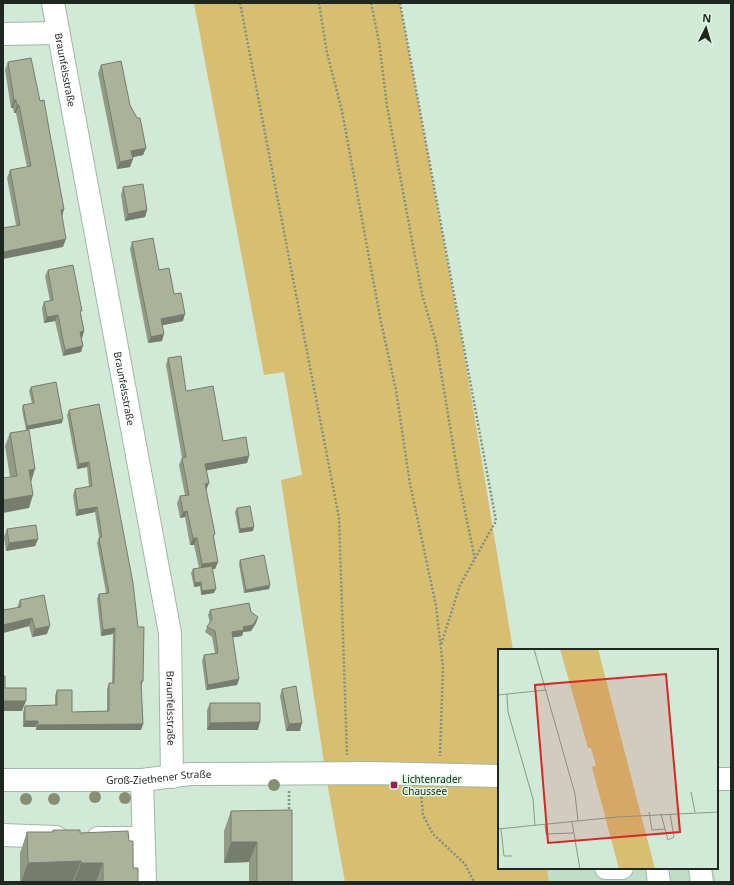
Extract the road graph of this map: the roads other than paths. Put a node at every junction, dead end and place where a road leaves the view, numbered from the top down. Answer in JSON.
{"nodes":[{"id":1,"x":52,"y":3,"type":"edge"},
{"id":2,"x":58,"y":33,"type":"junction"},
{"id":3,"x":3,"y":34,"type":"edge"},
{"id":4,"x":498,"y":776,"type":"edge"},
{"id":5,"x":172,"y":777,"type":"junction"},
{"id":6,"x":718,"y":779,"type":"edge"},
{"id":7,"x":731,"y":779,"type":"edge"},
{"id":8,"x":3,"y":780,"type":"edge"},
{"id":9,"x":142,"y":780,"type":"junction"},
{"id":10,"x":3,"y":835,"type":"edge"},
{"id":11,"x":143,"y":838,"type":"junction"},
{"id":12,"x":657,"y":869,"type":"edge"},
{"id":13,"x":700,"y":869,"type":"edge"},
{"id":14,"x":145,"y":882,"type":"edge"},
{"id":15,"x":659,"y":882,"type":"edge"},
{"id":16,"x":702,"y":882,"type":"edge"}],
"edges":[{"from":1,"to":2,"type":"street","name":"Braunfelsstraße"},
{"from":2,"to":3,"type":"street"},
{"from":2,"to":5,"type":"street","name":"Braunfelsstraße"},
{"from":4,"to":5,"type":"street","name":"Groß-Ziethener Straße"},
{"from":5,"to":9,"type":"street","name":"Groß-Ziethener Straße"},
{"from":6,"to":7,"type":"street"},
{"from":8,"to":9,"type":"street","name":"Groß-Ziethener Straße"},
{"from":9,"to":11,"type":"street"},
{"from":10,"to":11,"type":"street"},
{"from":11,"to":14,"type":"street"},
{"from":12,"to":15,"type":"street"},
{"from":13,"to":16,"type":"street"}]}
